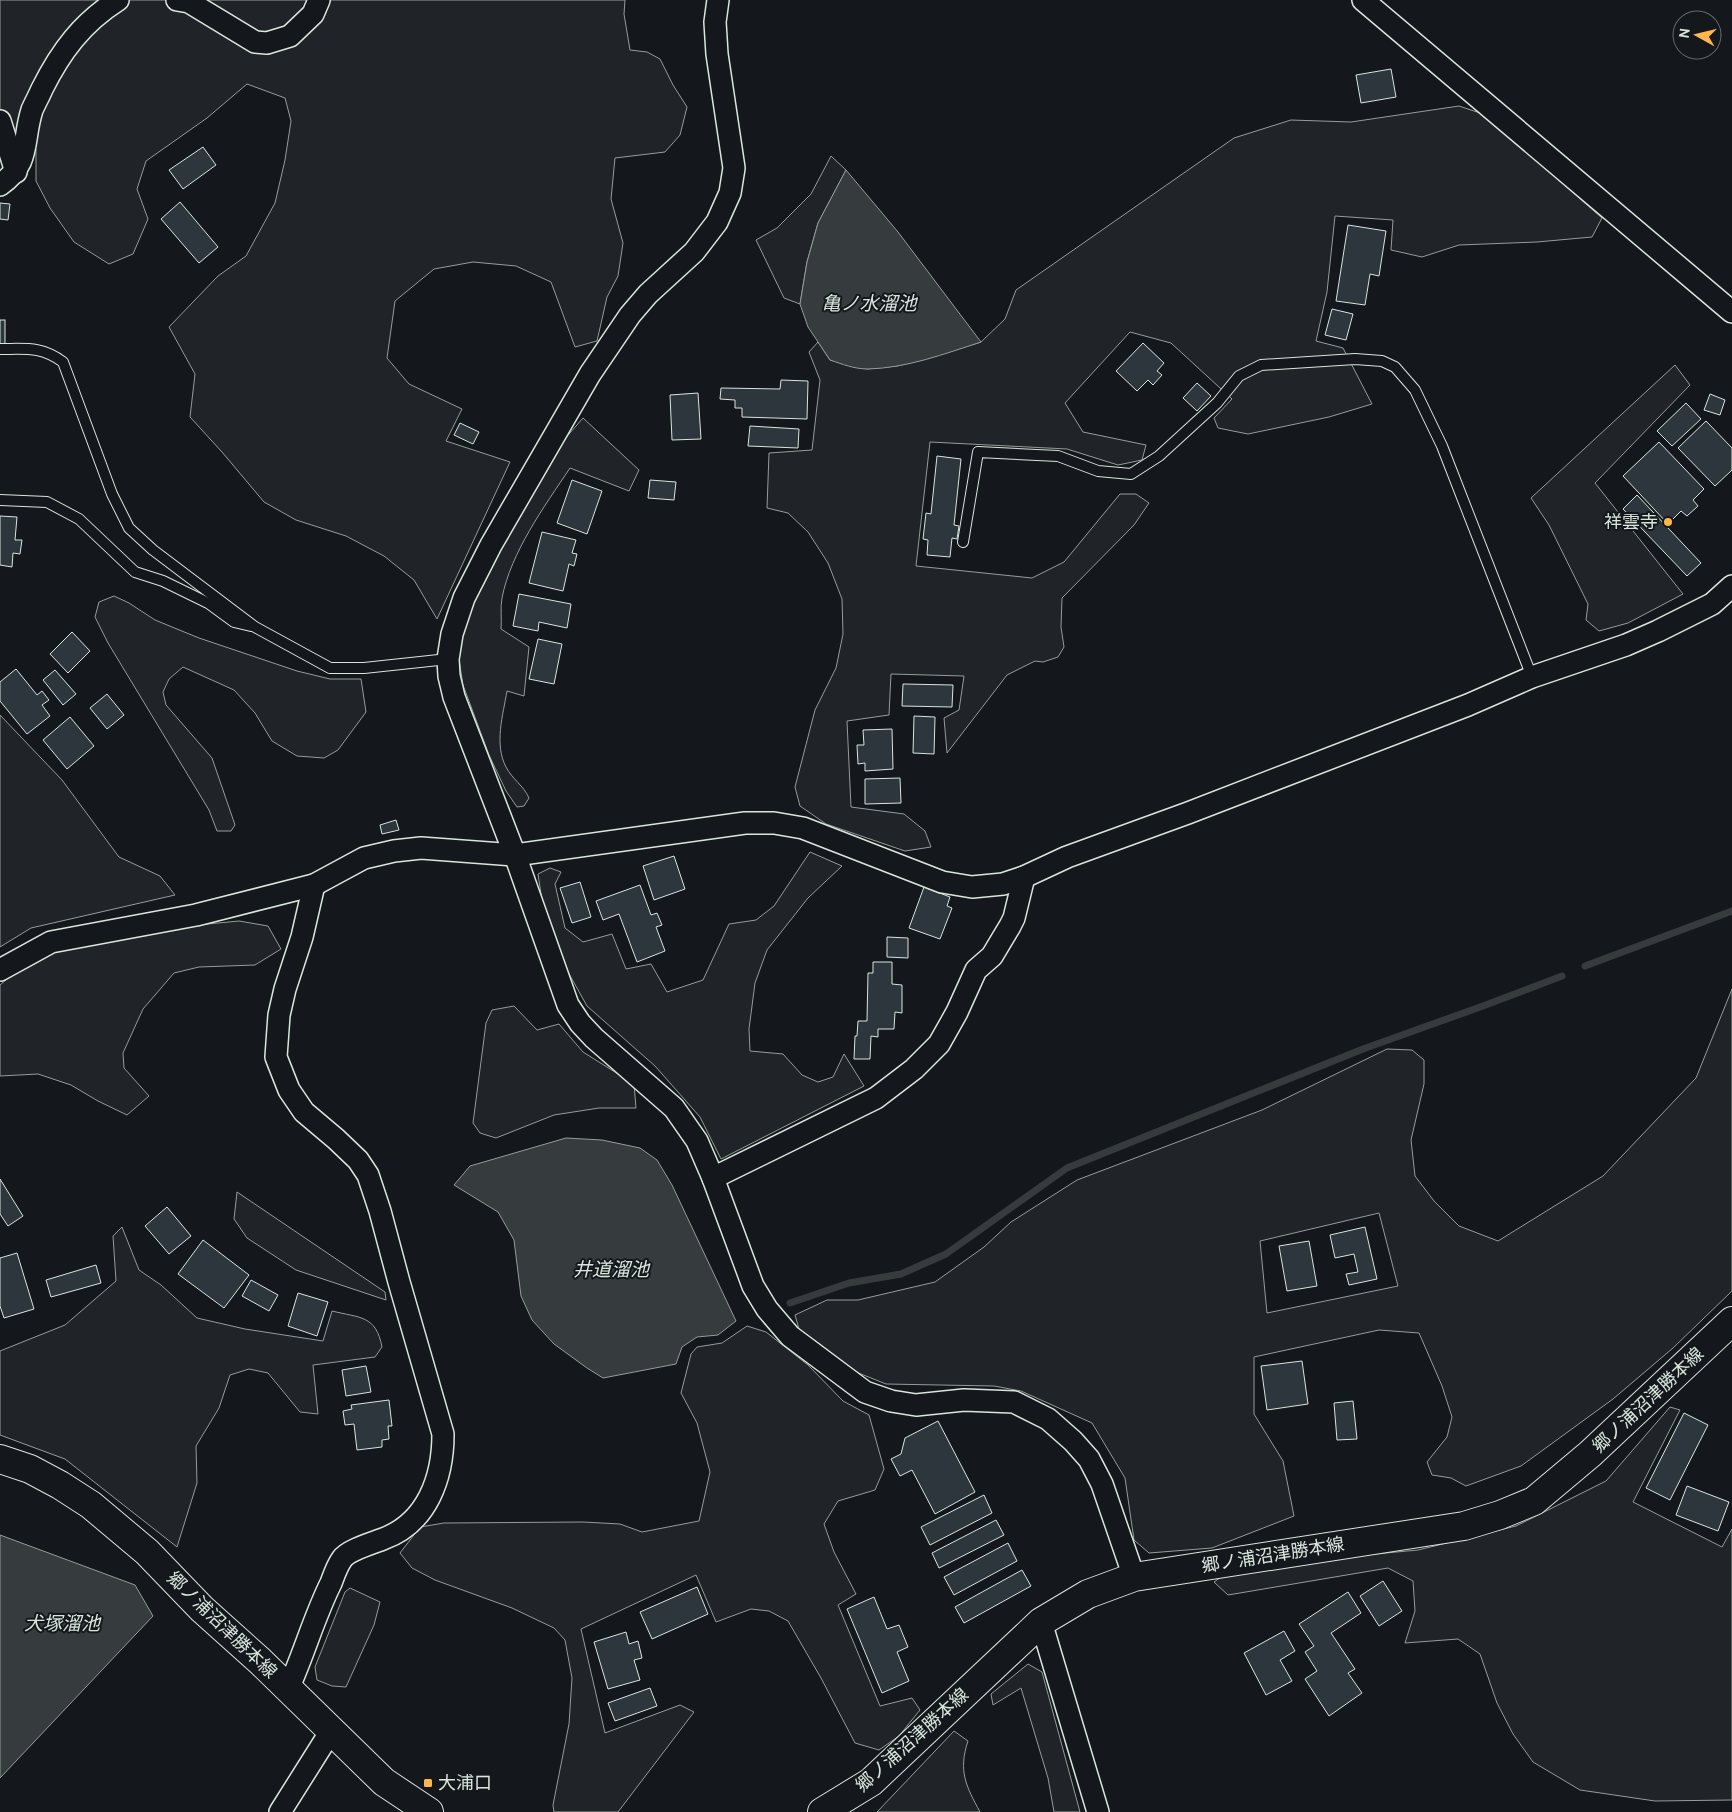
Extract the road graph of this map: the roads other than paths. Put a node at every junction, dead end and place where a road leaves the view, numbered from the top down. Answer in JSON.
{"nodes":[{"id":1,"x":118,"y":0,"type":"edge"},
{"id":2,"x":177,"y":0,"type":"edge"},
{"id":3,"x":319,"y":0,"type":"edge"},
{"id":4,"x":718,"y":0,"type":"edge"},
{"id":5,"x":1363,"y":0,"type":"edge"},
{"id":6,"x":0,"y":121,"type":"edge"},
{"id":7,"x":8,"y":178,"type":"edge"},
{"id":8,"x":1732,"y":312,"type":"edge"},
{"id":9,"x":0,"y":349,"type":"edge"},
{"id":10,"x":0,"y":500,"type":"edge"},
{"id":11,"x":963,"y":542,"type":"dead end"},
{"id":12,"x":1732,"y":586,"type":"edge"},
{"id":13,"x":255,"y":627,"type":"junction"},
{"id":14,"x":448,"y":658,"type":"junction"},
{"id":15,"x":1532,"y":677,"type":"junction"},
{"id":16,"x":514,"y":855,"type":"junction"},
{"id":17,"x":1024,"y":877,"type":"junction"},
{"id":18,"x":314,"y":885,"type":"junction"},
{"id":19,"x":0,"y":970,"type":"edge"},
{"id":20,"x":713,"y":1178,"type":"junction"},
{"id":21,"x":1732,"y":1321,"type":"edge"},
{"id":22,"x":0,"y":1459,"type":"edge"},
{"id":23,"x":1134,"y":1577,"type":"junction"},
{"id":24,"x":1041,"y":1622,"type":"junction"},
{"id":25,"x":288,"y":1688,"type":"junction"},
{"id":26,"x":332,"y":1731,"type":"junction"},
{"id":27,"x":280,"y":1812,"type":"edge"},
{"id":28,"x":429,"y":1812,"type":"edge"},
{"id":29,"x":822,"y":1812,"type":"edge"},
{"id":30,"x":1098,"y":1812,"type":"edge"}],
"edges":[{"from":1,"to":7,"type":"street"},
{"from":2,"to":3,"type":"street"},
{"from":4,"to":14,"type":"street"},
{"from":5,"to":8,"type":"street"},
{"from":6,"to":7,"type":"street"},
{"from":9,"to":13,"type":"lane"},
{"from":10,"to":13,"type":"lane"},
{"from":11,"to":15,"type":"lane"},
{"from":12,"to":15,"type":"street"},
{"from":13,"to":14,"type":"lane"},
{"from":14,"to":16,"type":"street"},
{"from":15,"to":17,"type":"street"},
{"from":16,"to":17,"type":"street"},
{"from":16,"to":18,"type":"street"},
{"from":16,"to":20,"type":"street"},
{"from":17,"to":20,"type":"street"},
{"from":18,"to":19,"type":"street"},
{"from":18,"to":25,"type":"street"},
{"from":20,"to":23,"type":"street"},
{"from":21,"to":23,"type":"main road","name":"郷ノ浦沼津勝本線"},
{"from":22,"to":25,"type":"main road","name":"郷ノ浦沼津勝本線"},
{"from":23,"to":24,"type":"main road","name":"郷ノ浦沼津勝本線"},
{"from":24,"to":29,"type":"main road","name":"郷ノ浦沼津勝本線"},
{"from":24,"to":30,"type":"street"},
{"from":25,"to":26,"type":"main road","name":"郷ノ浦沼津勝本線"},
{"from":26,"to":27,"type":"street"},
{"from":26,"to":28,"type":"main road","name":"郷ノ浦沼津勝本線"}]}
